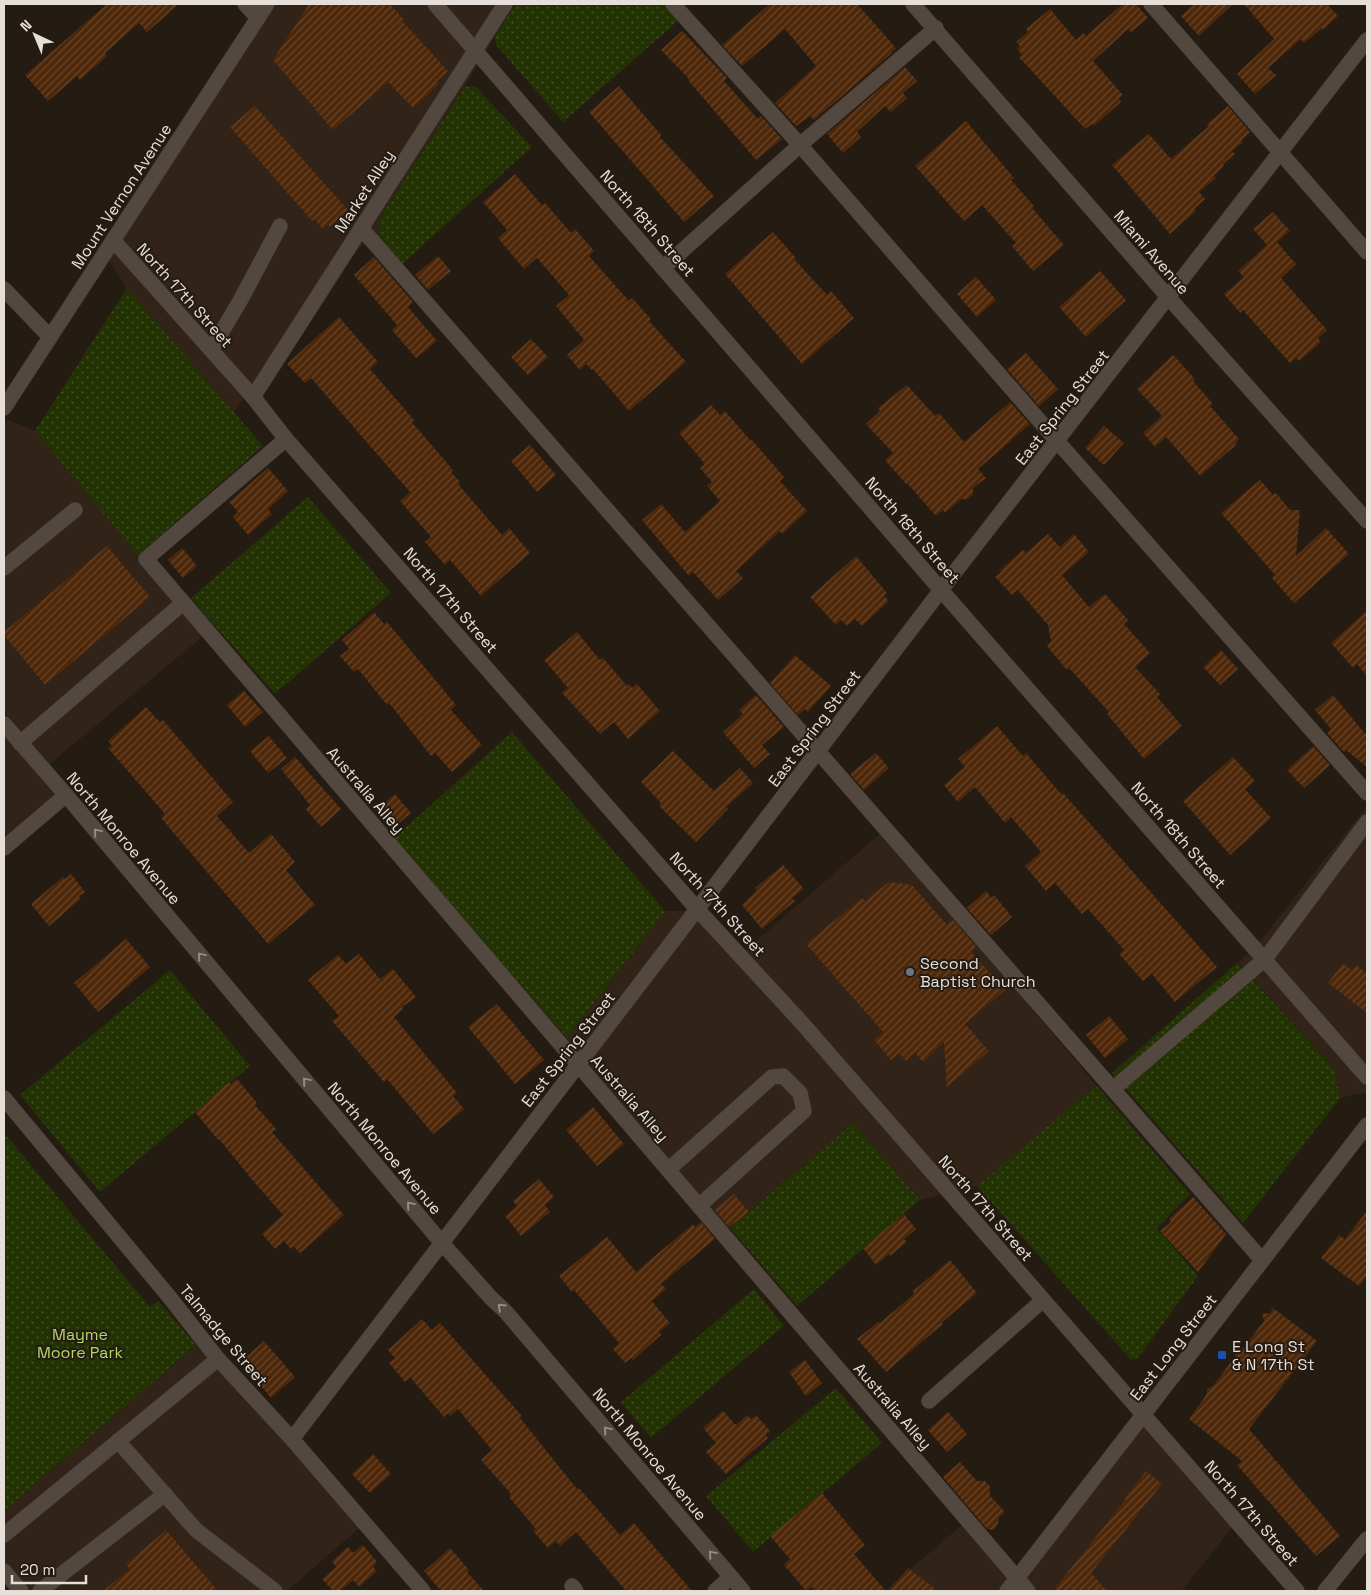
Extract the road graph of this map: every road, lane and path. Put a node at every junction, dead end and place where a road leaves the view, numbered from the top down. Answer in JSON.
{"nodes":[{"id":1,"x":245,"y":4,"type":"edge"},
{"id":2,"x":267,"y":4,"type":"edge"},
{"id":3,"x":434,"y":4,"type":"edge"},
{"id":4,"x":505,"y":4,"type":"edge"},
{"id":5,"x":673,"y":4,"type":"edge"},
{"id":6,"x":1150,"y":4,"type":"edge"},
{"id":7,"x":919,"y":6,"type":"edge"},
{"id":8,"x":258,"y":18,"type":"junction"},
{"id":9,"x":936,"y":28,"type":"junction"},
{"id":10,"x":1367,"y":40,"type":"edge"},
{"id":11,"x":475,"y":49,"type":"junction"},
{"id":12,"x":800,"y":145,"type":"junction"},
{"id":13,"x":1281,"y":153,"type":"junction"},
{"id":14,"x":280,"y":226,"type":"dead end"},
{"id":15,"x":361,"y":228,"type":"junction"},
{"id":16,"x":113,"y":240,"type":"junction"},
{"id":17,"x":1367,"y":252,"type":"edge"},
{"id":18,"x":663,"y":268,"type":"junction"},
{"id":19,"x":6,"y":298,"type":"edge"},
{"id":20,"x":1169,"y":298,"type":"junction"},
{"id":21,"x":50,"y":337,"type":"junction"},
{"id":22,"x":211,"y":350,"type":"junction"},
{"id":23,"x":253,"y":397,"type":"junction"},
{"id":24,"x":4,"y":408,"type":"edge"},
{"id":25,"x":286,"y":438,"type":"junction"},
{"id":26,"x":1057,"y":441,"type":"junction"},
{"id":27,"x":75,"y":510,"type":"dead end"},
{"id":28,"x":1367,"y":521,"type":"edge"},
{"id":29,"x":4,"y":568,"type":"edge"},
{"id":30,"x":941,"y":590,"type":"junction"},
{"id":31,"x":184,"y":603,"type":"junction"},
{"id":32,"x":4,"y":724,"type":"edge"},
{"id":33,"x":20,"y":743,"type":"junction"},
{"id":34,"x":818,"y":752,"type":"junction"},
{"id":35,"x":1367,"y":793,"type":"edge"},
{"id":36,"x":66,"y":795,"type":"junction"},
{"id":37,"x":1367,"y":822,"type":"edge"},
{"id":38,"x":4,"y":848,"type":"edge"},
{"id":39,"x":698,"y":910,"type":"junction"},
{"id":40,"x":1265,"y":959,"type":"junction"},
{"id":41,"x":578,"y":1065,"type":"junction"},
{"id":42,"x":1367,"y":1076,"type":"edge"},
{"id":43,"x":1113,"y":1089,"type":"junction"},
{"id":44,"x":4,"y":1098,"type":"edge"},
{"id":45,"x":1367,"y":1125,"type":"edge"},
{"id":46,"x":668,"y":1170,"type":"junction"},
{"id":47,"x":699,"y":1206,"type":"junction"},
{"id":48,"x":441,"y":1242,"type":"junction"},
{"id":49,"x":1262,"y":1260,"type":"junction"},
{"id":50,"x":1043,"y":1300,"type":"junction"},
{"id":51,"x":218,"y":1358,"type":"junction"},
{"id":52,"x":929,"y":1401,"type":"dead end"},
{"id":53,"x":1142,"y":1415,"type":"junction"},
{"id":54,"x":292,"y":1439,"type":"junction"},
{"id":55,"x":118,"y":1441,"type":"junction"},
{"id":56,"x":165,"y":1494,"type":"junction"},
{"id":57,"x":4,"y":1535,"type":"edge"},
{"id":58,"x":1367,"y":1539,"type":"edge"},
{"id":59,"x":4,"y":1571,"type":"edge"},
{"id":60,"x":731,"y":1577,"type":"junction"},
{"id":61,"x":1017,"y":1578,"type":"junction"},
{"id":62,"x":21,"y":1591,"type":"edge"},
{"id":63,"x":40,"y":1591,"type":"edge"},
{"id":64,"x":275,"y":1591,"type":"edge"},
{"id":65,"x":422,"y":1591,"type":"edge"},
{"id":66,"x":715,"y":1591,"type":"edge"},
{"id":67,"x":743,"y":1591,"type":"edge"},
{"id":68,"x":1007,"y":1591,"type":"edge"},
{"id":69,"x":1028,"y":1591,"type":"edge"},
{"id":70,"x":1297,"y":1591,"type":"edge"},
{"id":71,"x":1325,"y":1591,"type":"edge"}],
"edges":[{"from":1,"to":8,"type":"street"},
{"from":2,"to":8,"type":"street","name":"Mount Vernon Avenue"},
{"from":3,"to":11,"type":"street","name":"North 18th Street"},
{"from":4,"to":11,"type":"street","name":"Market Alley"},
{"from":5,"to":12,"type":"street"},
{"from":6,"to":13,"type":"street"},
{"from":7,"to":9,"type":"street","name":"Miami Avenue"},
{"from":8,"to":16,"type":"street","name":"Mount Vernon Avenue"},
{"from":9,"to":12,"type":"street"},
{"from":9,"to":20,"type":"street","name":"Miami Avenue"},
{"from":10,"to":13,"type":"street","name":"East Spring Street"},
{"from":11,"to":15,"type":"street","name":"Market Alley"},
{"from":11,"to":18,"type":"street","name":"North 18th Street"},
{"from":12,"to":18,"type":"street"},
{"from":12,"to":26,"type":"street"},
{"from":13,"to":17,"type":"street"},
{"from":13,"to":20,"type":"street","name":"East Spring Street"},
{"from":14,"to":22,"type":"street"},
{"from":15,"to":23,"type":"street","name":"Market Alley"},
{"from":15,"to":34,"type":"street"},
{"from":16,"to":21,"type":"street","name":"Mount Vernon Avenue"},
{"from":16,"to":22,"type":"street","name":"North 17th Street"},
{"from":18,"to":30,"type":"street","name":"North 18th Street"},
{"from":19,"to":21,"type":"street"},
{"from":20,"to":26,"type":"street","name":"East Spring Street"},
{"from":20,"to":28,"type":"street","name":"Miami Avenue"},
{"from":21,"to":24,"type":"street","name":"Mount Vernon Avenue"},
{"from":22,"to":23,"type":"street","name":"North 17th Street"},
{"from":23,"to":25,"type":"street","name":"North 17th Street"},
{"from":25,"to":31,"type":"street","name":"Australia Alley"},
{"from":25,"to":39,"type":"street","name":"North 17th Street"},
{"from":26,"to":30,"type":"street","name":"East Spring Street"},
{"from":26,"to":35,"type":"street"},
{"from":27,"to":29,"type":"street"},
{"from":30,"to":34,"type":"street","name":"East Spring Street"},
{"from":30,"to":40,"type":"street","name":"North 18th Street"},
{"from":31,"to":33,"type":"street"},
{"from":31,"to":41,"type":"street","name":"Australia Alley"},
{"from":32,"to":33,"type":"street","name":"North Monroe Avenue"},
{"from":33,"to":36,"type":"street","name":"North Monroe Avenue"},
{"from":34,"to":39,"type":"street","name":"East Spring Street"},
{"from":34,"to":43,"type":"street"},
{"from":36,"to":38,"type":"street"},
{"from":48,"to":36,"type":"street","name":"North Monroe Avenue","one_way":true},
{"from":37,"to":40,"type":"street"},
{"from":39,"to":41,"type":"street","name":"East Spring Street"},
{"from":39,"to":50,"type":"street","name":"North 17th Street"},
{"from":40,"to":42,"type":"street","name":"North 18th Street"},
{"from":40,"to":43,"type":"street"},
{"from":41,"to":46,"type":"street","name":"Australia Alley"},
{"from":41,"to":48,"type":"street","name":"East Spring Street"},
{"from":43,"to":49,"type":"street"},
{"from":44,"to":51,"type":"street","name":"Talmadge Street"},
{"from":45,"to":49,"type":"street","name":"East Long Street"},
{"from":46,"to":47,"type":"street","name":"Australia Alley"},
{"from":46,"to":47,"type":"street"},
{"from":47,"to":61,"type":"street","name":"Australia Alley"},
{"from":48,"to":54,"type":"street","name":"East Spring Street"},
{"from":60,"to":48,"type":"street","name":"North Monroe Avenue","one_way":true},
{"from":49,"to":53,"type":"street","name":"East Long Street"},
{"from":50,"to":52,"type":"street"},
{"from":50,"to":53,"type":"street","name":"North 17th Street"},
{"from":51,"to":54,"type":"street","name":"Talmadge Street"},
{"from":51,"to":55,"type":"street"},
{"from":53,"to":61,"type":"street","name":"East Long Street"},
{"from":53,"to":70,"type":"street","name":"North 17th Street"},
{"from":54,"to":65,"type":"street","name":"Talmadge Street"},
{"from":55,"to":56,"type":"street"},
{"from":55,"to":57,"type":"street"},
{"from":56,"to":63,"type":"street"},
{"from":56,"to":64,"type":"street"},
{"from":58,"to":71,"type":"street"},
{"from":59,"to":62,"type":"street"},
{"from":60,"to":66,"type":"street"},
{"from":60,"to":67,"type":"street","name":"North Monroe Avenue"},
{"from":61,"to":68,"type":"street","name":"East Long Street"},
{"from":61,"to":69,"type":"street","name":"Australia Alley"}]}
